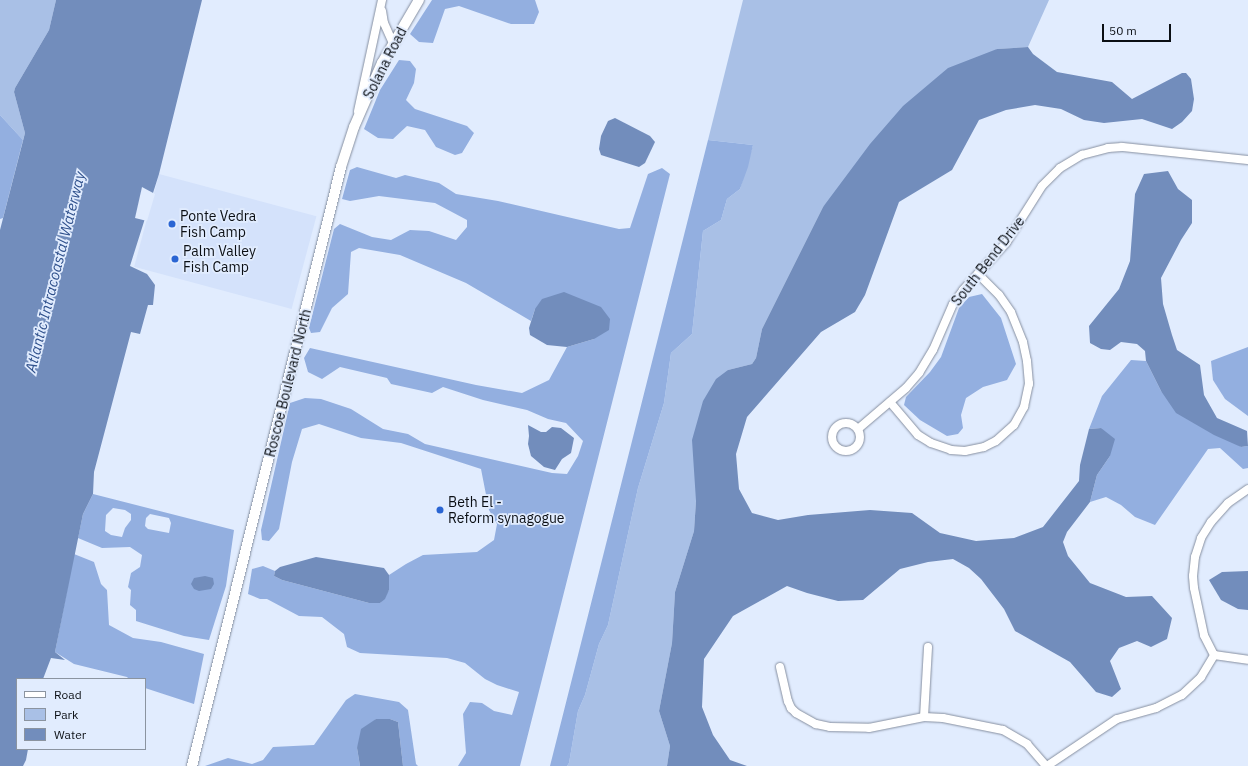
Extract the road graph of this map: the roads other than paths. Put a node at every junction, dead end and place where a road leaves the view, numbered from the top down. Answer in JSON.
{"nodes":[{"id":1,"x":419,"y":0,"type":"edge"},
{"id":2,"x":382,"y":1,"type":"edge"},
{"id":3,"x":393,"y":43,"type":"junction"},
{"id":4,"x":354,"y":127,"type":"junction"},
{"id":5,"x":1248,"y":160,"type":"edge"},
{"id":6,"x":978,"y":274,"type":"junction"},
{"id":7,"x":890,"y":402,"type":"junction"},
{"id":8,"x":858,"y":429,"type":"dead end"},
{"id":9,"x":1248,"y":489,"type":"edge"},
{"id":10,"x":928,"y":647,"type":"dead end"},
{"id":11,"x":1214,"y":655,"type":"junction"},
{"id":12,"x":1248,"y":660,"type":"edge"},
{"id":13,"x":780,"y":667,"type":"dead end"},
{"id":14,"x":924,"y":717,"type":"junction"},
{"id":15,"x":192,"y":766,"type":"edge"},
{"id":16,"x":1047,"y":766,"type":"edge"}],
"edges":[{"from":1,"to":3,"type":"street","name":"Solana Road"},
{"from":2,"to":3,"type":"street"},
{"from":2,"to":4,"type":"street","name":"Roscoe Boulevard North"},
{"from":3,"to":4,"type":"street","name":"Solana Road"},
{"from":4,"to":15,"type":"street","name":"Roscoe Boulevard North"},
{"from":5,"to":6,"type":"street","name":"South Bend Drive"},
{"from":6,"to":7,"type":"street","name":"South Bend Drive"},
{"from":6,"to":7,"type":"street"},
{"from":7,"to":8,"type":"street","name":"South Bend Drive"},
{"from":9,"to":11,"type":"street"},
{"from":10,"to":14,"type":"street"},
{"from":11,"to":12,"type":"street"},
{"from":11,"to":16,"type":"street"},
{"from":13,"to":14,"type":"street"},
{"from":14,"to":16,"type":"street"}]}
